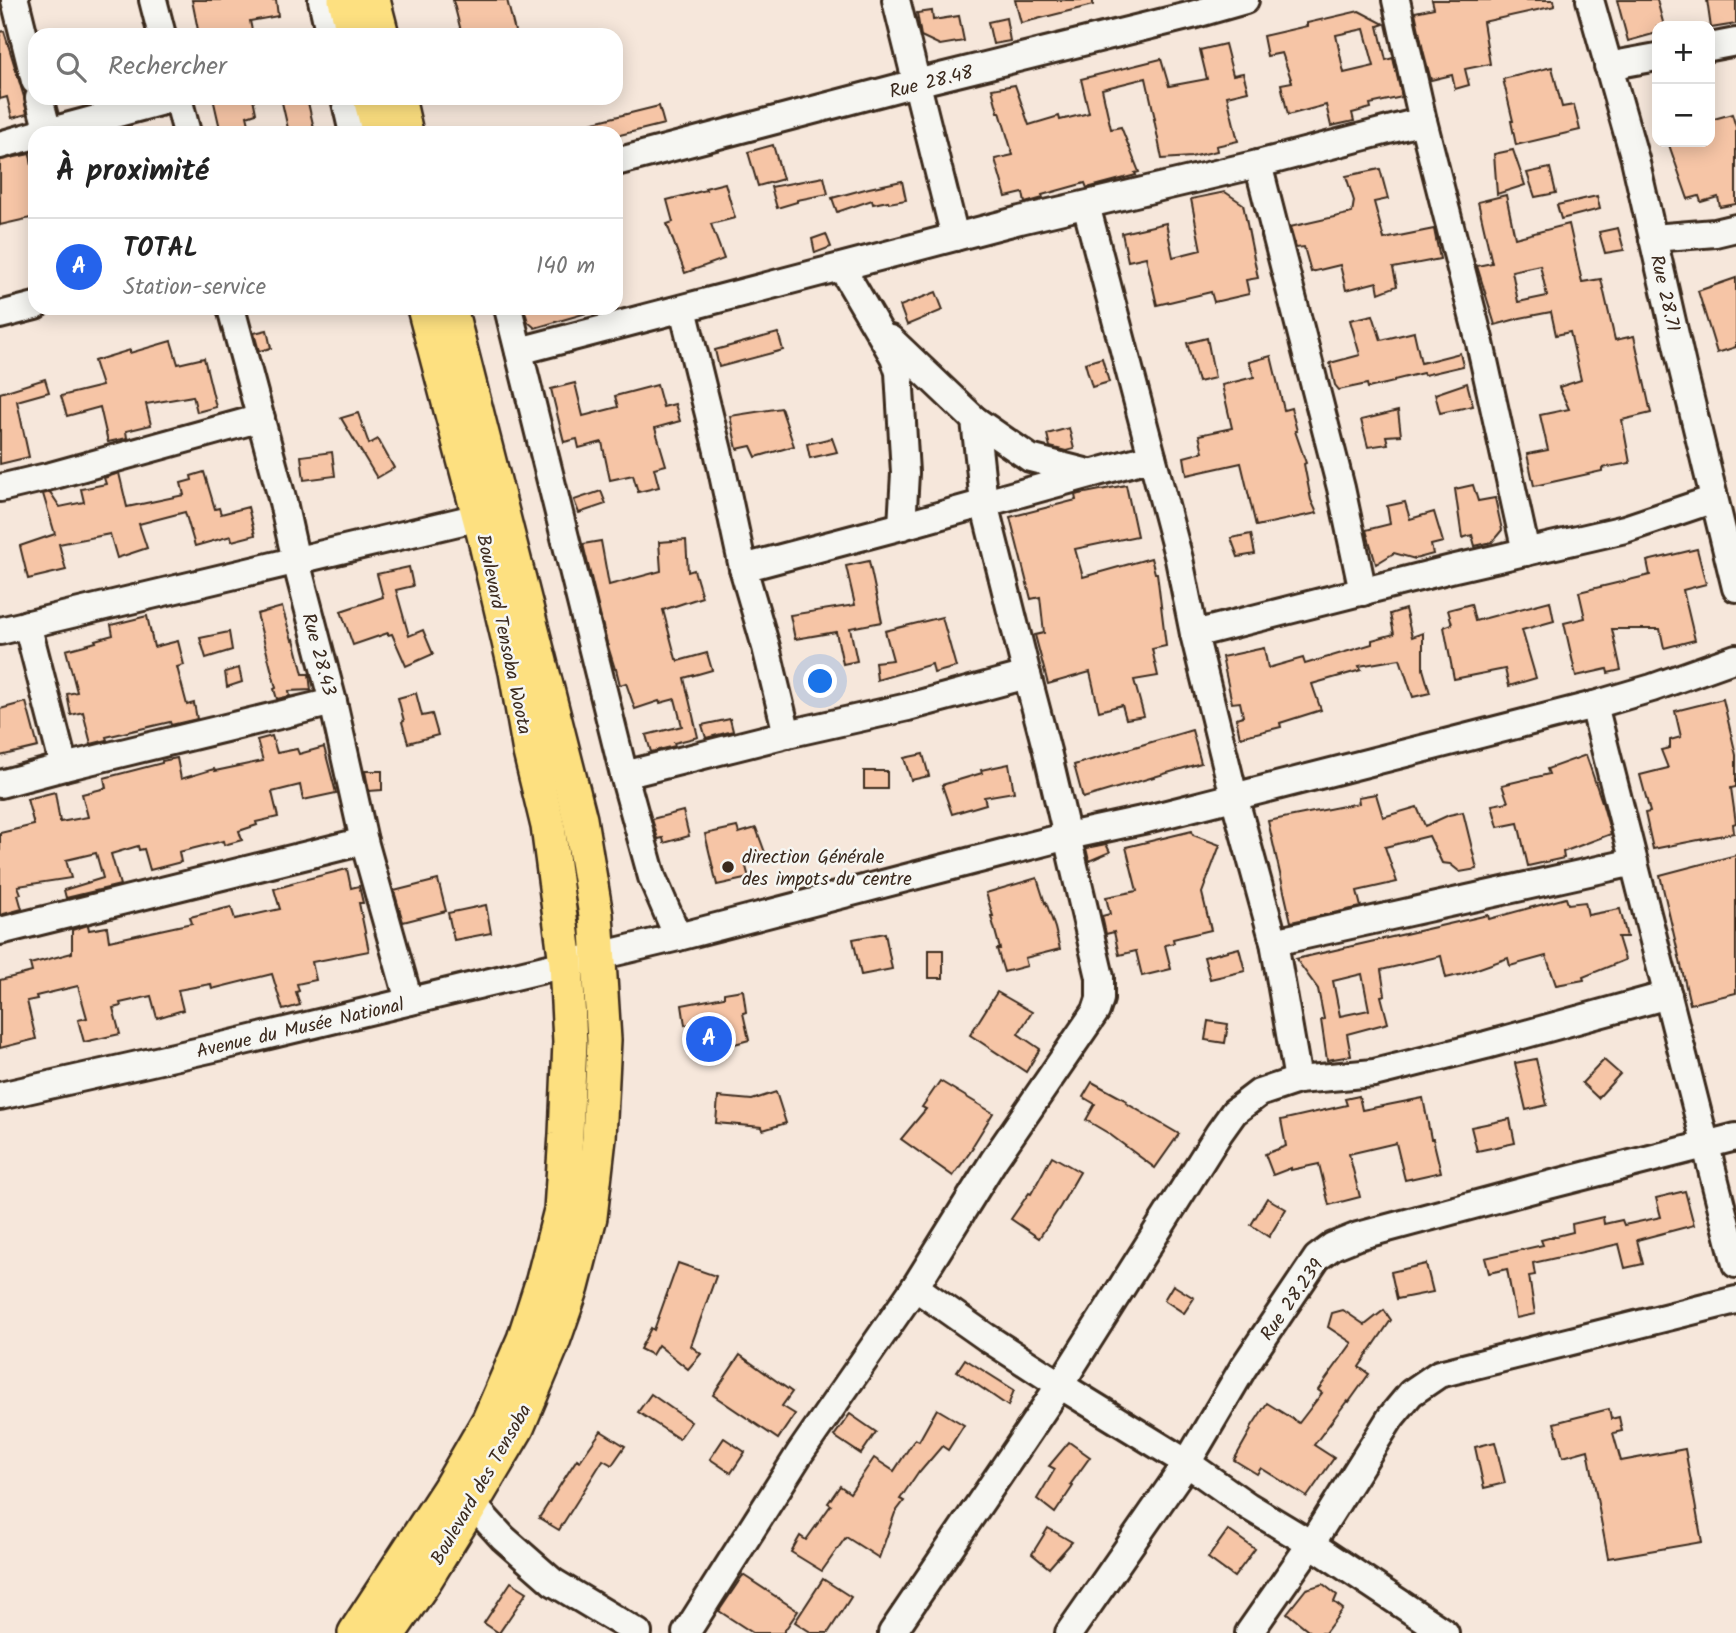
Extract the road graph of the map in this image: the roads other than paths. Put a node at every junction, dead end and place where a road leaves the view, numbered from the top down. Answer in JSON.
{"nodes":[{"id":1,"x":15,"y":0,"type":"edge"},
{"id":2,"x":153,"y":0,"type":"edge"},
{"id":3,"x":322,"y":0,"type":"edge"},
{"id":4,"x":345,"y":0,"type":"edge"},
{"id":5,"x":373,"y":0,"type":"edge"},
{"id":6,"x":896,"y":0,"type":"edge"},
{"id":7,"x":1245,"y":0,"type":"edge"},
{"id":8,"x":1396,"y":0,"type":"edge"},
{"id":9,"x":1590,"y":0,"type":"edge"},
{"id":10,"x":160,"y":28,"type":"edge"},
{"id":11,"x":328,"y":28,"type":"edge"},
{"id":12,"x":352,"y":28,"type":"edge"},
{"id":13,"x":380,"y":28,"type":"edge"},
{"id":14,"x":1736,"y":43,"type":"edge"},
{"id":15,"x":1715,"y":46,"type":"edge"},
{"id":16,"x":28,"y":53,"type":"edge"},
{"id":17,"x":1652,"y":58,"type":"edge"},
{"id":18,"x":1608,"y":66,"type":"junction"},
{"id":19,"x":916,"y":83,"type":"junction"},
{"id":20,"x":40,"y":105,"type":"edge"},
{"id":21,"x":149,"y":105,"type":"edge"},
{"id":22,"x":178,"y":105,"type":"edge"},
{"id":23,"x":347,"y":105,"type":"edge"},
{"id":24,"x":372,"y":105,"type":"edge"},
{"id":25,"x":400,"y":105,"type":"edge"},
{"id":26,"x":1423,"y":121,"type":"junction"},
{"id":27,"x":41,"y":126,"type":"edge"},
{"id":28,"x":69,"y":126,"type":"edge"},
{"id":29,"x":185,"y":126,"type":"edge"},
{"id":30,"x":351,"y":126,"type":"edge"},
{"id":31,"x":377,"y":126,"type":"edge"},
{"id":32,"x":404,"y":126,"type":"edge"},
{"id":33,"x":28,"y":137,"type":"edge"},
{"id":34,"x":0,"y":145,"type":"edge"},
{"id":35,"x":623,"y":160,"type":"edge"},
{"id":36,"x":1258,"y":164,"type":"junction"},
{"id":37,"x":1086,"y":205,"type":"junction"},
{"id":38,"x":1736,"y":228,"type":"edge"},
{"id":39,"x":955,"y":237,"type":"junction"},
{"id":40,"x":1653,"y":238,"type":"junction"},
{"id":41,"x":842,"y":268,"type":"junction"},
{"id":42,"x":28,"y":308,"type":"edge"},
{"id":43,"x":683,"y":309,"type":"junction"},
{"id":44,"x":0,"y":315,"type":"edge"},
{"id":45,"x":233,"y":315,"type":"edge"},
{"id":46,"x":426,"y":315,"type":"edge"},
{"id":47,"x":452,"y":315,"type":"edge"},
{"id":48,"x":511,"y":315,"type":"edge"},
{"id":49,"x":877,"y":326,"type":"junction"},
{"id":50,"x":519,"y":351,"type":"junction"},
{"id":51,"x":261,"y":418,"type":"junction"},
{"id":52,"x":975,"y":420,"type":"junction"},
{"id":53,"x":1152,"y":457,"type":"junction"},
{"id":54,"x":1091,"y":474,"type":"junction"},
{"id":55,"x":0,"y":488,"type":"edge"},
{"id":56,"x":1714,"y":499,"type":"junction"},
{"id":57,"x":984,"y":503,"type":"junction"},
{"id":58,"x":479,"y":517,"type":"junction"},
{"id":59,"x":902,"y":526,"type":"junction"},
{"id":60,"x":1526,"y":552,"type":"junction"},
{"id":61,"x":296,"y":561,"type":"junction"},
{"id":62,"x":743,"y":568,"type":"junction"},
{"id":63,"x":1736,"y":588,"type":"edge"},
{"id":64,"x":1363,"y":592,"type":"junction"},
{"id":65,"x":27,"y":624,"type":"junction"},
{"id":66,"x":0,"y":631,"type":"edge"},
{"id":67,"x":1195,"y":634,"type":"junction"},
{"id":68,"x":1736,"y":658,"type":"edge"},
{"id":69,"x":1027,"y":675,"type":"junction"},
{"id":70,"x":333,"y":702,"type":"junction"},
{"id":71,"x":1594,"y":705,"type":"junction"},
{"id":72,"x":787,"y":734,"type":"junction"},
{"id":73,"x":64,"y":767,"type":"junction"},
{"id":74,"x":624,"y":775,"type":"junction"},
{"id":75,"x":0,"y":785,"type":"edge"},
{"id":76,"x":1234,"y":796,"type":"junction"},
{"id":77,"x":1068,"y":836,"type":"junction"},
{"id":78,"x":364,"y":841,"type":"junction"},
{"id":79,"x":1634,"y":862,"type":"junction"},
{"id":80,"x":0,"y":931,"type":"edge"},
{"id":81,"x":678,"y":937,"type":"junction"},
{"id":82,"x":1274,"y":942,"type":"junction"},
{"id":83,"x":598,"y":955,"type":"junction"},
{"id":84,"x":566,"y":964,"type":"junction"},
{"id":85,"x":1668,"y":995,"type":"junction"},
{"id":86,"x":409,"y":1001,"type":"junction"},
{"id":87,"x":1298,"y":1080,"type":"junction"},
{"id":88,"x":0,"y":1096,"type":"edge"},
{"id":89,"x":1736,"y":1137,"type":"edge"},
{"id":90,"x":1706,"y":1146,"type":"junction"},
{"id":91,"x":1736,"y":1264,"type":"edge"},
{"id":92,"x":915,"y":1287,"type":"junction"},
{"id":93,"x":1736,"y":1300,"type":"edge"},
{"id":94,"x":1060,"y":1385,"type":"junction"},
{"id":95,"x":1187,"y":1463,"type":"junction"},
{"id":96,"x":472,"y":1504,"type":"junction"},
{"id":97,"x":1311,"y":1544,"type":"junction"},
{"id":98,"x":355,"y":1633,"type":"edge"},
{"id":99,"x":389,"y":1633,"type":"edge"},
{"id":100,"x":638,"y":1633,"type":"edge"},
{"id":101,"x":686,"y":1633,"type":"edge"},
{"id":102,"x":892,"y":1633,"type":"edge"},
{"id":103,"x":1069,"y":1633,"type":"edge"},
{"id":104,"x":1249,"y":1633,"type":"edge"},
{"id":105,"x":1445,"y":1633,"type":"edge"}],
"edges":[{"from":1,"to":16,"type":"street"},
{"from":2,"to":10,"type":"street"},
{"from":3,"to":11,"type":"street"},
{"from":4,"to":12,"type":"main road"},
{"from":5,"to":13,"type":"main road"},
{"from":6,"to":19,"type":"street"},
{"from":7,"to":19,"type":"street","name":"Rue 28.48"},
{"from":8,"to":26,"type":"street"},
{"from":9,"to":18,"type":"street","name":"Rue 28.71"},
{"from":14,"to":15,"type":"street"},
{"from":17,"to":18,"type":"street"},
{"from":18,"to":40,"type":"street","name":"Rue 28.71"},
{"from":19,"to":35,"type":"street","name":"Rue 28.48"},
{"from":19,"to":39,"type":"street"},
{"from":20,"to":27,"type":"street"},
{"from":21,"to":28,"type":"street"},
{"from":22,"to":29,"type":"street"},
{"from":23,"to":30,"type":"street"},
{"from":24,"to":31,"type":"main road"},
{"from":25,"to":32,"type":"main road"},
{"from":26,"to":36,"type":"street"},
{"from":26,"to":60,"type":"street"},
{"from":33,"to":34,"type":"street"},
{"from":36,"to":37,"type":"street"},
{"from":36,"to":64,"type":"street"},
{"from":37,"to":39,"type":"street"},
{"from":37,"to":53,"type":"street"},
{"from":38,"to":40,"type":"street"},
{"from":39,"to":41,"type":"street"},
{"from":40,"to":56,"type":"street","name":"Rue 28.71"},
{"from":41,"to":43,"type":"street"},
{"from":41,"to":49,"type":"street"},
{"from":42,"to":44,"type":"street"},
{"from":43,"to":50,"type":"street"},
{"from":43,"to":62,"type":"street"},
{"from":45,"to":51,"type":"street","name":"Rue 28.43"},
{"from":46,"to":58,"type":"main road","name":"Boulevard Tensoba Woota"},
{"from":47,"to":83,"type":"main road","name":"Boulevard Tensoba Woota"},
{"from":48,"to":50,"type":"street"},
{"from":49,"to":52,"type":"street"},
{"from":49,"to":59,"type":"street"},
{"from":50,"to":74,"type":"street"},
{"from":51,"to":55,"type":"street"},
{"from":51,"to":61,"type":"street","name":"Rue 28.43"},
{"from":52,"to":54,"type":"street"},
{"from":52,"to":57,"type":"street"},
{"from":53,"to":54,"type":"street"},
{"from":53,"to":67,"type":"street"},
{"from":54,"to":57,"type":"street"},
{"from":56,"to":60,"type":"street"},
{"from":56,"to":63,"type":"street","name":"Rue 28.71"},
{"from":57,"to":59,"type":"street"},
{"from":57,"to":69,"type":"street"},
{"from":58,"to":61,"type":"street"},
{"from":58,"to":84,"type":"main road","name":"Boulevard Tensoba Woota"},
{"from":59,"to":62,"type":"street"},
{"from":60,"to":64,"type":"street"},
{"from":61,"to":65,"type":"street"},
{"from":61,"to":70,"type":"street","name":"Rue 28.43"},
{"from":62,"to":72,"type":"street"},
{"from":64,"to":67,"type":"street"},
{"from":65,"to":66,"type":"street"},
{"from":65,"to":73,"type":"street"},
{"from":67,"to":76,"type":"street"},
{"from":68,"to":71,"type":"street","name":"Avenue du Musée National"},
{"from":69,"to":72,"type":"street"},
{"from":69,"to":77,"type":"street"},
{"from":70,"to":73,"type":"street"},
{"from":70,"to":78,"type":"street","name":"Rue 28.43"},
{"from":71,"to":76,"type":"street","name":"Avenue du Musée National"},
{"from":71,"to":79,"type":"street"},
{"from":72,"to":74,"type":"street"},
{"from":73,"to":75,"type":"street"},
{"from":74,"to":81,"type":"street"},
{"from":76,"to":77,"type":"street","name":"Avenue du Musée National"},
{"from":76,"to":82,"type":"street"},
{"from":77,"to":81,"type":"street","name":"Avenue du Musée National"},
{"from":77,"to":92,"type":"street"},
{"from":78,"to":80,"type":"street"},
{"from":78,"to":86,"type":"street","name":"Rue 28.43"},
{"from":79,"to":82,"type":"street"},
{"from":79,"to":85,"type":"street"},
{"from":81,"to":83,"type":"street","name":"Avenue du Musée National"},
{"from":82,"to":87,"type":"street"},
{"from":83,"to":84,"type":"street","name":"Avenue du Musée National"},
{"from":83,"to":96,"type":"main road","name":"Boulevard des Tensoba"},
{"from":84,"to":86,"type":"street","name":"Avenue du Musée National"},
{"from":84,"to":98,"type":"main road","name":"Boulevard des Tensoba"},
{"from":85,"to":87,"type":"street"},
{"from":85,"to":90,"type":"street"},
{"from":86,"to":88,"type":"street","name":"Avenue du Musée National"},
{"from":87,"to":94,"type":"street"},
{"from":89,"to":90,"type":"street","name":"Rue 28.239"},
{"from":90,"to":91,"type":"street"},
{"from":90,"to":95,"type":"street","name":"Rue 28.239"},
{"from":92,"to":94,"type":"street"},
{"from":92,"to":101,"type":"street"},
{"from":93,"to":97,"type":"street"},
{"from":94,"to":95,"type":"street"},
{"from":94,"to":102,"type":"street"},
{"from":95,"to":97,"type":"street"},
{"from":95,"to":103,"type":"street","name":"Rue 28.239"},
{"from":96,"to":99,"type":"main road","name":"Boulevard des Tensoba"},
{"from":96,"to":100,"type":"street"},
{"from":97,"to":104,"type":"street"},
{"from":97,"to":105,"type":"street"}]}
